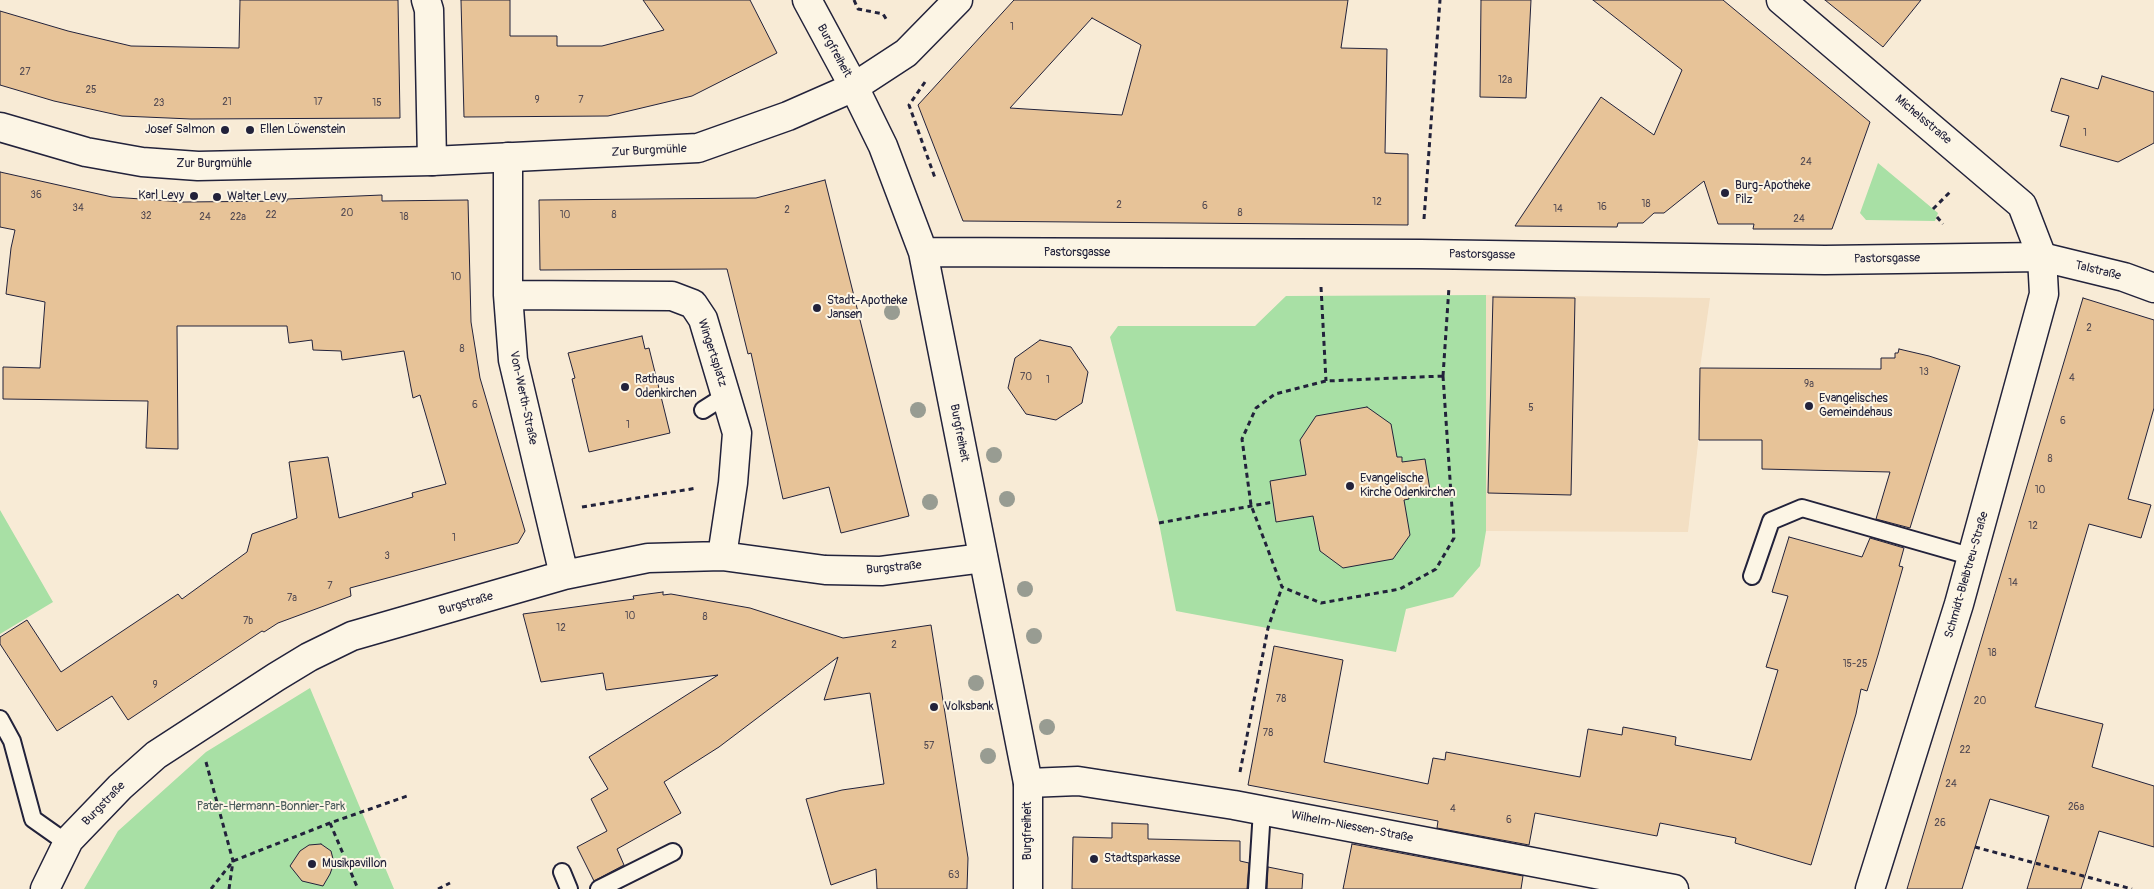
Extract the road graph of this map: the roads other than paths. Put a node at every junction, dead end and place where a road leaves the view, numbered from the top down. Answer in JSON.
{"nodes":[{"id":1,"x":426,"y":0,"type":"edge"},
{"id":2,"x":806,"y":0,"type":"edge"},
{"id":3,"x":958,"y":0,"type":"edge"},
{"id":4,"x":1781,"y":0,"type":"edge"},
{"id":5,"x":854,"y":87,"type":"junction"},
{"id":6,"x":0,"y":127,"type":"edge"},
{"id":7,"x":508,"y":157,"type":"junction"},
{"id":8,"x":432,"y":161,"type":"junction"},
{"id":9,"x":923,"y":252,"type":"junction"},
{"id":10,"x":2042,"y":257,"type":"junction"},
{"id":11,"x":2154,"y":288,"type":"edge"},
{"id":12,"x":508,"y":295,"type":"junction"},
{"id":13,"x":725,"y":396,"type":"junction"},
{"id":14,"x":703,"y":410,"type":"dead end"},
{"id":15,"x":722,"y":556,"type":"junction"},
{"id":16,"x":1973,"y":556,"type":"junction"},
{"id":17,"x":983,"y":558,"type":"junction"},
{"id":18,"x":564,"y":575,"type":"junction"},
{"id":19,"x":1752,"y":576,"type":"dead end"},
{"id":20,"x":0,"y":718,"type":"edge"},
{"id":21,"x":1028,"y":783,"type":"junction"},
{"id":22,"x":1262,"y":810,"type":"junction"},
{"id":23,"x":67,"y":843,"type":"junction"},
{"id":24,"x":673,"y":852,"type":"dead end"},
{"id":25,"x":562,"y":872,"type":"dead end"},
{"id":26,"x":44,"y":889,"type":"edge"},
{"id":27,"x":569,"y":889,"type":"edge"},
{"id":28,"x":599,"y":889,"type":"edge"},
{"id":29,"x":1028,"y":889,"type":"edge"},
{"id":30,"x":1257,"y":889,"type":"edge"},
{"id":31,"x":1674,"y":889,"type":"edge"},
{"id":32,"x":1870,"y":889,"type":"edge"}],
"edges":[{"from":1,"to":8,"type":"street"},
{"from":2,"to":5,"type":"street","name":"Burgfreiheit"},
{"from":3,"to":5,"type":"street","name":"Zur Burgmühle"},
{"from":4,"to":10,"type":"street","name":"Michelsstraße"},
{"from":5,"to":7,"type":"street","name":"Zur Burgmühle"},
{"from":5,"to":9,"type":"street","name":"Burgfreiheit"},
{"from":6,"to":8,"type":"street","name":"Zur Burgmühle"},
{"from":7,"to":8,"type":"street","name":"Zur Burgmühle"},
{"from":7,"to":12,"type":"street","name":"Von-Werth-Straße"},
{"from":9,"to":10,"type":"street","name":"Pastorsgasse"},
{"from":9,"to":17,"type":"street","name":"Burgfreiheit"},
{"from":10,"to":11,"type":"street","name":"Talstraße"},
{"from":10,"to":16,"type":"street","name":"Schmidt-Bleibtreu-Straße"},
{"from":12,"to":13,"type":"street","name":"Wingertsplatz"},
{"from":12,"to":18,"type":"street","name":"Von-Werth-Straße"},
{"from":13,"to":14,"type":"lane"},
{"from":13,"to":15,"type":"street","name":"Wingertsplatz"},
{"from":15,"to":17,"type":"street","name":"Burgstraße"},
{"from":15,"to":18,"type":"street","name":"Burgstraße"},
{"from":16,"to":19,"type":"lane"},
{"from":16,"to":32,"type":"street","name":"Schmidt-Bleibtreu-Straße"},
{"from":17,"to":21,"type":"street","name":"Burgfreiheit"},
{"from":18,"to":23,"type":"street","name":"Burgstraße"},
{"from":20,"to":23,"type":"lane"},
{"from":21,"to":22,"type":"street","name":"Wilhelm-Niessen-Straße"},
{"from":21,"to":29,"type":"street","name":"Burgfreiheit"},
{"from":22,"to":30,"type":"lane"},
{"from":22,"to":31,"type":"street","name":"Wilhelm-Niessen-Straße"},
{"from":23,"to":26,"type":"street","name":"Burgstraße"},
{"from":24,"to":28,"type":"lane"},
{"from":25,"to":27,"type":"lane"}]}
